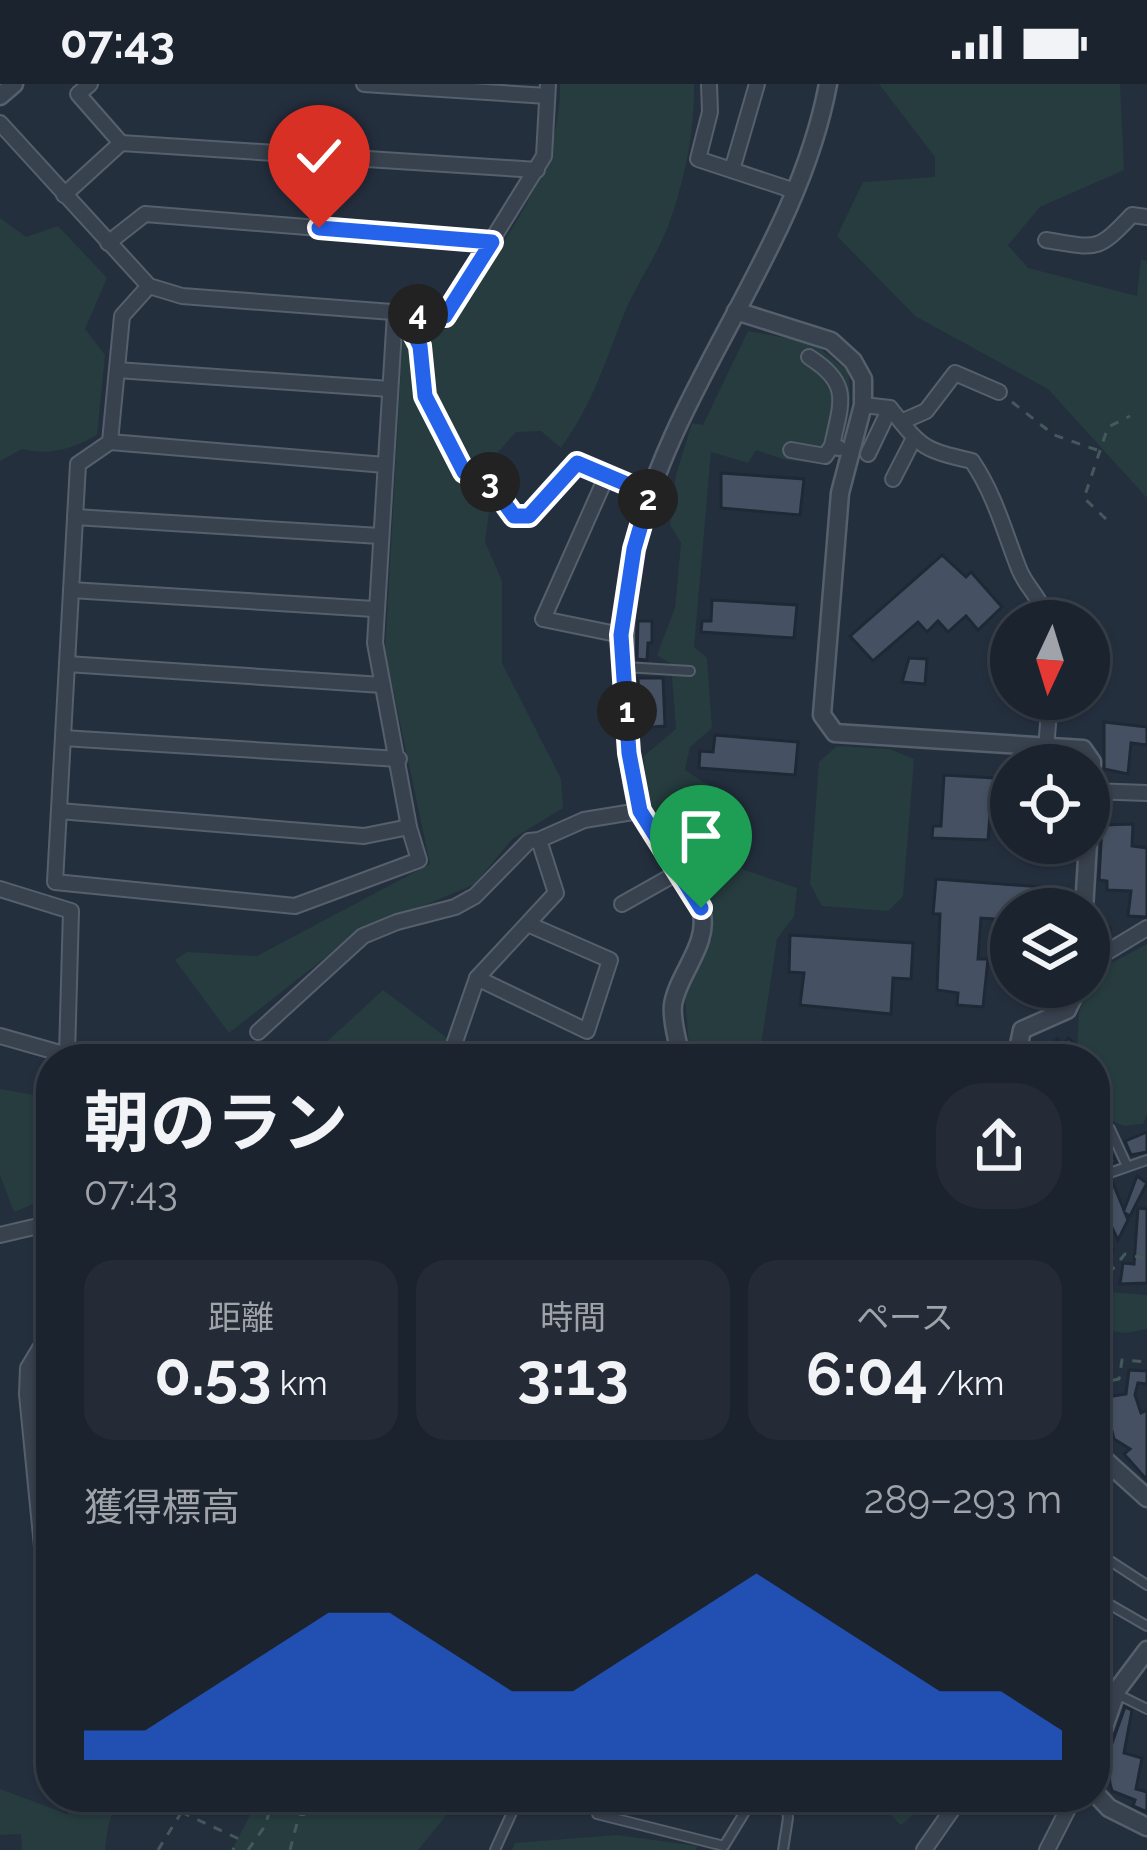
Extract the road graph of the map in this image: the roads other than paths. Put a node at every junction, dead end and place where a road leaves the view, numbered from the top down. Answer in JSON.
{"nodes":[{"id":1,"x":14,"y":84,"type":"edge"},
{"id":2,"x":90,"y":84,"type":"edge"},
{"id":3,"x":364,"y":84,"type":"edge"},
{"id":4,"x":709,"y":84,"type":"edge"},
{"id":5,"x":757,"y":84,"type":"edge"},
{"id":6,"x":827,"y":84,"type":"edge"},
{"id":7,"x":547,"y":90,"type":"edge"},
{"id":8,"x":0,"y":96,"type":"edge"},
{"id":9,"x":0,"y":123,"type":"edge"},
{"id":10,"x":121,"y":143,"type":"junction"},
{"id":11,"x":538,"y":170,"type":"junction"},
{"id":12,"x":732,"y":170,"type":"junction"},
{"id":13,"x":795,"y":191,"type":"junction"},
{"id":14,"x":64,"y":195,"type":"junction"},
{"id":15,"x":1146,"y":213,"type":"edge"},
{"id":16,"x":1046,"y":240,"type":"dead end"},
{"id":17,"x":492,"y":242,"type":"junction"},
{"id":18,"x":108,"y":243,"type":"junction"},
{"id":19,"x":149,"y":286,"type":"junction"},
{"id":20,"x":736,"y":311,"type":"junction"},
{"id":21,"x":399,"y":313,"type":"junction"},
{"id":22,"x":808,"y":357,"type":"dead end"},
{"id":23,"x":117,"y":370,"type":"junction"},
{"id":24,"x":390,"y":389,"type":"junction"},
{"id":25,"x":999,"y":392,"type":"road end"},
{"id":26,"x":863,"y":405,"type":"junction"},
{"id":27,"x":890,"y":408,"type":"junction"},
{"id":28,"x":901,"y":422,"type":"junction"},
{"id":29,"x":913,"y":440,"type":"junction"},
{"id":30,"x":110,"y":442,"type":"junction"},
{"id":31,"x":791,"y":450,"type":"dead end"},
{"id":32,"x":850,"y":450,"type":"junction"},
{"id":33,"x":577,"y":463,"type":"road end"},
{"id":34,"x":385,"y":465,"type":"junction"},
{"id":35,"x":607,"y":475,"type":"junction"},
{"id":36,"x":893,"y":479,"type":"dead end"},
{"id":37,"x":650,"y":494,"type":"junction"},
{"id":38,"x":75,"y":517,"type":"junction"},
{"id":39,"x":380,"y":536,"type":"junction"},
{"id":40,"x":71,"y":590,"type":"junction"},
{"id":41,"x":1041,"y":600,"type":"edge"},
{"id":42,"x":374,"y":609,"type":"junction"},
{"id":43,"x":621,"y":635,"type":"junction"},
{"id":44,"x":67,"y":664,"type":"junction"},
{"id":45,"x":623,"y":667,"type":"junction"},
{"id":46,"x":690,"y":670,"type":"dead end"},
{"id":47,"x":382,"y":685,"type":"junction"},
{"id":48,"x":63,"y":738,"type":"junction"},
{"id":49,"x":990,"y":745,"type":"edge"},
{"id":50,"x":399,"y":759,"type":"junction"},
{"id":51,"x":1110,"y":792,"type":"edge"},
{"id":52,"x":1147,"y":794,"type":"edge"},
{"id":53,"x":59,"y":811,"type":"junction"},
{"id":54,"x":640,"y":811,"type":"junction"},
{"id":55,"x":409,"y":827,"type":"junction"},
{"id":56,"x":539,"y":841,"type":"junction"},
{"id":57,"x":677,"y":873,"type":"junction"},
{"id":58,"x":0,"y":889,"type":"edge"},
{"id":59,"x":622,"y":904,"type":"dead end"},
{"id":60,"x":530,"y":925,"type":"junction"},
{"id":61,"x":1147,"y":928,"type":"edge"},
{"id":62,"x":1110,"y":950,"type":"edge"},
{"id":63,"x":477,"y":978,"type":"junction"},
{"id":64,"x":1068,"y":1008,"type":"edge"},
{"id":65,"x":258,"y":1032,"type":"dead end"},
{"id":66,"x":0,"y":1036,"type":"edge"},
{"id":67,"x":67,"y":1044,"type":"edge"},
{"id":68,"x":455,"y":1044,"type":"edge"},
{"id":69,"x":678,"y":1044,"type":"edge"},
{"id":70,"x":1019,"y":1044,"type":"edge"},
{"id":71,"x":36,"y":1046,"type":"edge"},
{"id":72,"x":1110,"y":1129,"type":"dead end"},
{"id":73,"x":1147,"y":1160,"type":"edge"},
{"id":74,"x":1127,"y":1166,"type":"junction"},
{"id":75,"x":1110,"y":1173,"type":"edge"},
{"id":76,"x":36,"y":1227,"type":"edge"},
{"id":77,"x":0,"y":1235,"type":"edge"},
{"id":78,"x":36,"y":1355,"type":"edge"},
{"id":79,"x":36,"y":1393,"type":"edge"},
{"id":80,"x":27,"y":1394,"type":"junction"},
{"id":81,"x":34,"y":1465,"type":"joint"},
{"id":82,"x":1110,"y":1465,"type":"edge"},
{"id":83,"x":36,"y":1478,"type":"edge"},
{"id":84,"x":1147,"y":1498,"type":"edge"},
{"id":85,"x":1110,"y":1561,"type":"edge"},
{"id":86,"x":1147,"y":1585,"type":"edge"},
{"id":87,"x":1110,"y":1605,"type":"edge"},
{"id":88,"x":1147,"y":1626,"type":"edge"},
{"id":89,"x":1147,"y":1650,"type":"edge"},
{"id":90,"x":1116,"y":1693,"type":"junction"},
{"id":91,"x":1147,"y":1709,"type":"edge"},
{"id":92,"x":1110,"y":1710,"type":"edge"},
{"id":93,"x":1110,"y":1808,"type":"edge"},
{"id":94,"x":512,"y":1812,"type":"edge"},
{"id":95,"x":597,"y":1812,"type":"edge"},
{"id":96,"x":745,"y":1812,"type":"edge"},
{"id":97,"x":787,"y":1812,"type":"edge"},
{"id":98,"x":951,"y":1812,"type":"edge"},
{"id":99,"x":1066,"y":1812,"type":"edge"},
{"id":100,"x":1147,"y":1827,"type":"edge"},
{"id":101,"x":495,"y":1850,"type":"edge"},
{"id":102,"x":783,"y":1850,"type":"edge"},
{"id":103,"x":924,"y":1850,"type":"edge"},
{"id":104,"x":1047,"y":1850,"type":"edge"}],
"edges":[{"from":1,"to":8,"type":"street"},
{"from":2,"to":10,"type":"street"},
{"from":3,"to":7,"type":"street"},
{"from":4,"to":12,"type":"street"},
{"from":5,"to":12,"type":"street"},
{"from":6,"to":13,"type":"street"},
{"from":7,"to":11,"type":"street"},
{"from":9,"to":14,"type":"street"},
{"from":10,"to":11,"type":"street"},
{"from":10,"to":14,"type":"street"},
{"from":11,"to":17,"type":"street"},
{"from":12,"to":13,"type":"street"},
{"from":13,"to":20,"type":"street"},
{"from":14,"to":18,"type":"street"},
{"from":15,"to":16,"type":"street"},
{"from":17,"to":18,"type":"street"},
{"from":17,"to":21,"type":"street"},
{"from":18,"to":19,"type":"street"},
{"from":19,"to":21,"type":"street"},
{"from":19,"to":23,"type":"street"},
{"from":20,"to":26,"type":"street"},
{"from":20,"to":37,"type":"street"},
{"from":21,"to":24,"type":"street"},
{"from":22,"to":32,"type":"street"},
{"from":23,"to":24,"type":"street"},
{"from":23,"to":30,"type":"street"},
{"from":24,"to":34,"type":"street"},
{"from":25,"to":28,"type":"street"},
{"from":26,"to":27,"type":"street"},
{"from":26,"to":32,"type":"street"},
{"from":27,"to":28,"type":"street"},
{"from":27,"to":32,"type":"street"},
{"from":28,"to":29,"type":"street"},
{"from":29,"to":36,"type":"street"},
{"from":29,"to":41,"type":"street"},
{"from":30,"to":34,"type":"street"},
{"from":30,"to":38,"type":"street"},
{"from":31,"to":32,"type":"street"},
{"from":32,"to":49,"type":"street"},
{"from":33,"to":35,"type":"street"},
{"from":34,"to":39,"type":"street"},
{"from":35,"to":37,"type":"street"},
{"from":35,"to":43,"type":"street"},
{"from":37,"to":43,"type":"street"},
{"from":38,"to":39,"type":"street"},
{"from":38,"to":40,"type":"street"},
{"from":39,"to":42,"type":"street"},
{"from":40,"to":42,"type":"street"},
{"from":40,"to":44,"type":"street"},
{"from":42,"to":47,"type":"street"},
{"from":43,"to":45,"type":"street"},
{"from":44,"to":47,"type":"street"},
{"from":44,"to":48,"type":"street"},
{"from":45,"to":46,"type":"lane"},
{"from":45,"to":54,"type":"street"},
{"from":47,"to":50,"type":"street"},
{"from":48,"to":50,"type":"street"},
{"from":48,"to":53,"type":"street"},
{"from":50,"to":55,"type":"street"},
{"from":51,"to":52,"type":"street"},
{"from":53,"to":55,"type":"street"},
{"from":53,"to":55,"type":"street"},
{"from":54,"to":56,"type":"street"},
{"from":54,"to":57,"type":"street"},
{"from":56,"to":60,"type":"street"},
{"from":56,"to":65,"type":"street"},
{"from":57,"to":59,"type":"street"},
{"from":57,"to":69,"type":"street"},
{"from":58,"to":67,"type":"street"},
{"from":60,"to":63,"type":"street"},
{"from":60,"to":63,"type":"street"},
{"from":61,"to":62,"type":"street"},
{"from":63,"to":68,"type":"street"},
{"from":64,"to":70,"type":"street"},
{"from":66,"to":71,"type":"street"},
{"from":72,"to":74,"type":"lane"},
{"from":73,"to":74,"type":"lane"},
{"from":74,"to":75,"type":"lane"},
{"from":76,"to":77,"type":"street"},
{"from":78,"to":80,"type":"street"},
{"from":79,"to":80,"type":"street"},
{"from":80,"to":81,"type":"street"},
{"from":81,"to":83,"type":"street"},
{"from":82,"to":84,"type":"street"},
{"from":85,"to":86,"type":"lane"},
{"from":87,"to":88,"type":"lane"},
{"from":89,"to":90,"type":"street"},
{"from":90,"to":91,"type":"lane"},
{"from":90,"to":92,"type":"street"},
{"from":93,"to":100,"type":"street"},
{"from":94,"to":101,"type":"lane"},
{"from":95,"to":96,"type":"lane"},
{"from":97,"to":102,"type":"lane"},
{"from":98,"to":103,"type":"street"},
{"from":99,"to":104,"type":"street"}]}
